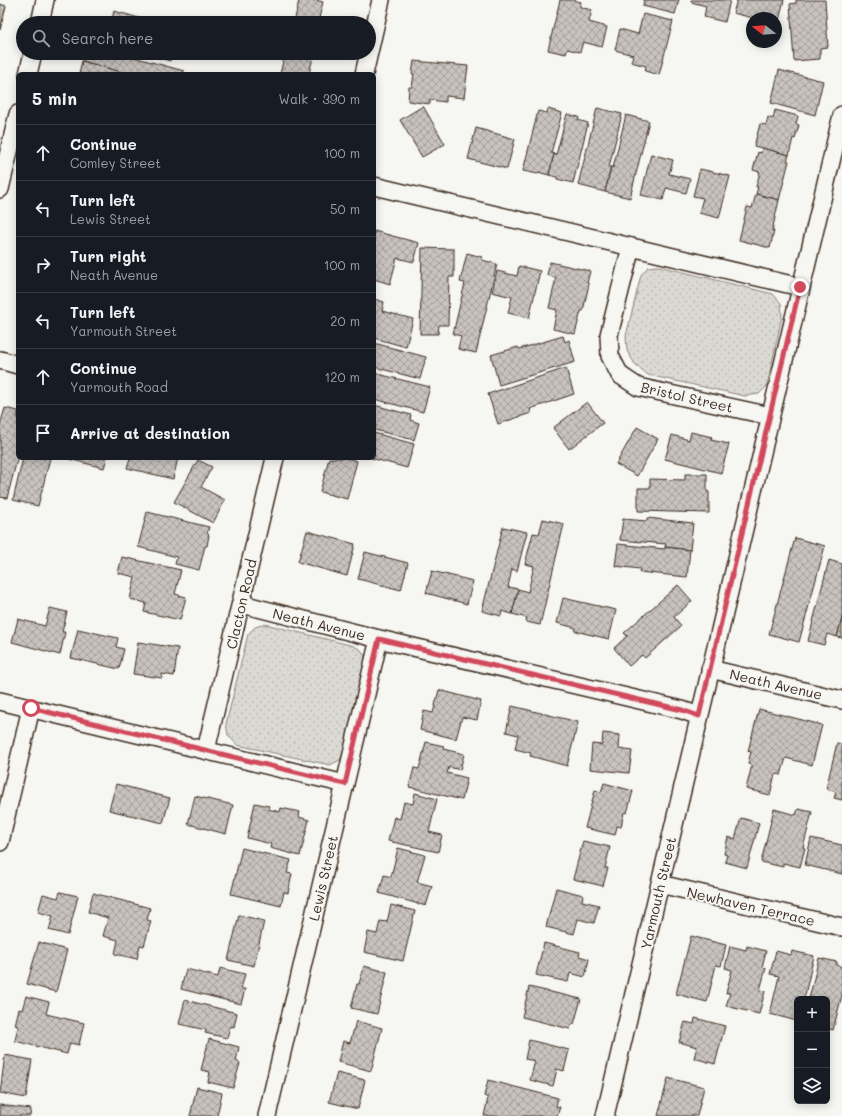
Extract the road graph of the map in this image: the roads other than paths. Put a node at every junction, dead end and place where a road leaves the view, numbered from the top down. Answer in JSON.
{"nodes":[{"id":1,"x":45,"y":0,"type":"edge"},
{"id":2,"x":381,"y":0,"type":"edge"},
{"id":3,"x":42,"y":16,"type":"edge"},
{"id":4,"x":376,"y":22,"type":"edge"},
{"id":5,"x":31,"y":60,"type":"edge"},
{"id":6,"x":367,"y":60,"type":"edge"},
{"id":7,"x":28,"y":72,"type":"edge"},
{"id":8,"x":364,"y":72,"type":"edge"},
{"id":9,"x":842,"y":115,"type":"edge"},
{"id":10,"x":16,"y":122,"type":"edge"},
{"id":11,"x":376,"y":186,"type":"edge"},
{"id":12,"x":0,"y":189,"type":"edge"},
{"id":13,"x":631,"y":247,"type":"junction"},
{"id":14,"x":800,"y":287,"type":"junction"},
{"id":15,"x":0,"y":360,"type":"edge"},
{"id":16,"x":16,"y":364,"type":"edge"},
{"id":17,"x":770,"y":416,"type":"junction"},
{"id":18,"x":275,"y":460,"type":"edge"},
{"id":19,"x":242,"y":604,"type":"junction"},
{"id":20,"x":379,"y":639,"type":"junction"},
{"id":21,"x":710,"y":669,"type":"junction"},
{"id":22,"x":842,"y":700,"type":"edge"},
{"id":23,"x":0,"y":701,"type":"edge"},
{"id":24,"x":31,"y":708,"type":"junction"},
{"id":25,"x":699,"y":716,"type":"junction"},
{"id":26,"x":206,"y":750,"type":"junction"},
{"id":27,"x":345,"y":784,"type":"junction"},
{"id":28,"x":0,"y":842,"type":"edge"},
{"id":29,"x":660,"y":884,"type":"junction"},
{"id":30,"x":842,"y":927,"type":"edge"},
{"id":31,"x":267,"y":1116,"type":"edge"},
{"id":32,"x":605,"y":1116,"type":"edge"}],
"edges":[{"from":1,"to":3,"type":"street"},
{"from":2,"to":4,"type":"street"},
{"from":5,"to":7,"type":"street"},
{"from":6,"to":8,"type":"street"},
{"from":9,"to":14,"type":"street","name":"Yarmouth Street"},
{"from":10,"to":12,"type":"street"},
{"from":11,"to":13,"type":"street"},
{"from":13,"to":14,"type":"street"},
{"from":13,"to":17,"type":"street","name":"Bristol Street"},
{"from":14,"to":17,"type":"street","name":"Yarmouth Street"},
{"from":15,"to":16,"type":"street"},
{"from":17,"to":21,"type":"street","name":"Yarmouth Street"},
{"from":18,"to":19,"type":"street","name":"Clacton Road"},
{"from":19,"to":20,"type":"street","name":"Neath Avenue"},
{"from":19,"to":26,"type":"street","name":"Clacton Road"},
{"from":20,"to":25,"type":"street","name":"Neath Avenue"},
{"from":20,"to":27,"type":"street","name":"Lewis Street"},
{"from":21,"to":22,"type":"street","name":"Neath Avenue"},
{"from":21,"to":25,"type":"street","name":"Yarmouth Street"},
{"from":23,"to":24,"type":"street"},
{"from":24,"to":26,"type":"street"},
{"from":24,"to":28,"type":"street"},
{"from":25,"to":29,"type":"street","name":"Yarmouth Street"},
{"from":26,"to":27,"type":"street"},
{"from":27,"to":31,"type":"street","name":"Lewis Street"},
{"from":29,"to":30,"type":"street","name":"Newhaven Terrace"},
{"from":29,"to":32,"type":"street","name":"Yarmouth Street"}]}
